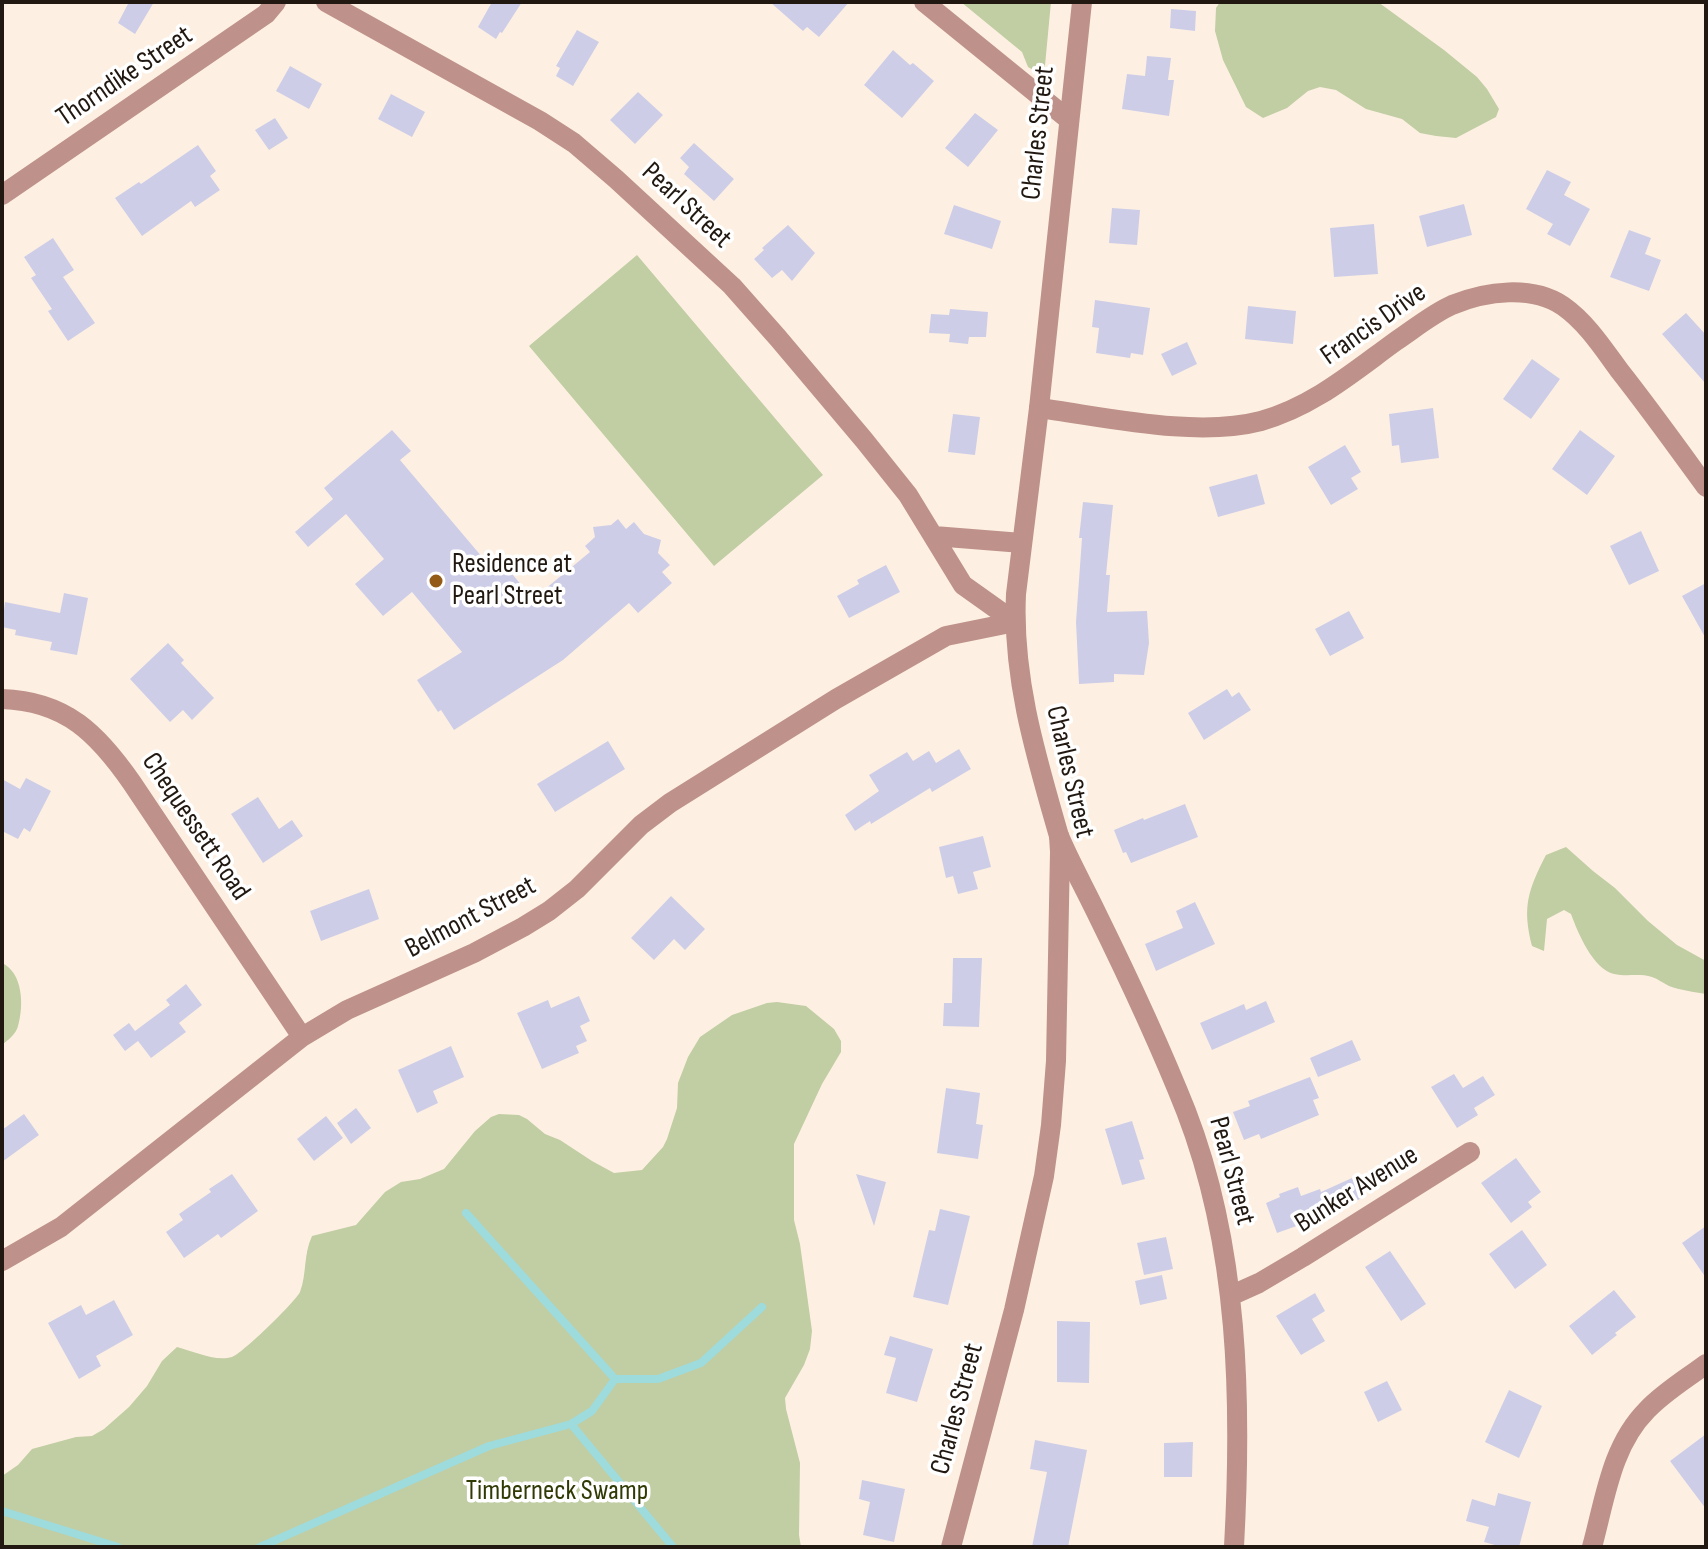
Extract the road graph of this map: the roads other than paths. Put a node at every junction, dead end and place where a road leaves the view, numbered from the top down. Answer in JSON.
{"nodes":[{"id":1,"x":276,"y":2,"type":"edge"},
{"id":2,"x":326,"y":2,"type":"edge"},
{"id":3,"x":924,"y":2,"type":"edge"},
{"id":4,"x":1082,"y":2,"type":"edge"},
{"id":5,"x":1068,"y":119,"type":"junction"},
{"id":6,"x":2,"y":195,"type":"edge"},
{"id":7,"x":1039,"y":408,"type":"junction"},
{"id":8,"x":1706,"y":487,"type":"edge"},
{"id":9,"x":934,"y":536,"type":"junction"},
{"id":10,"x":1022,"y":543,"type":"junction"},
{"id":11,"x":1015,"y":622,"type":"junction"},
{"id":12,"x":2,"y":699,"type":"edge"},
{"id":13,"x":1059,"y":836,"type":"junction"},
{"id":14,"x":302,"y":1037,"type":"junction"},
{"id":15,"x":1470,"y":1152,"type":"dead end"},
{"id":16,"x":2,"y":1261,"type":"edge"},
{"id":17,"x":1230,"y":1296,"type":"junction"},
{"id":18,"x":1706,"y":1364,"type":"edge"},
{"id":19,"x":951,"y":1547,"type":"edge"},
{"id":20,"x":1234,"y":1547,"type":"edge"},
{"id":21,"x":1592,"y":1547,"type":"edge"}],
"edges":[{"from":1,"to":6,"type":"street","name":"Thorndike Street"},
{"from":2,"to":9,"type":"street","name":"Pearl Street"},
{"from":3,"to":5,"type":"street"},
{"from":4,"to":5,"type":"street","name":"Charles Street"},
{"from":5,"to":7,"type":"street","name":"Charles Street"},
{"from":7,"to":8,"type":"street","name":"Francis Drive"},
{"from":7,"to":10,"type":"street","name":"Charles Street"},
{"from":9,"to":10,"type":"street"},
{"from":9,"to":11,"type":"street","name":"Pearl Street"},
{"from":10,"to":11,"type":"street","name":"Charles Street"},
{"from":11,"to":13,"type":"street","name":"Charles Street"},
{"from":11,"to":14,"type":"street","name":"Belmont Street"},
{"from":12,"to":14,"type":"street","name":"Chequessett Road"},
{"from":13,"to":17,"type":"street","name":"Pearl Street"},
{"from":13,"to":19,"type":"street","name":"Charles Street"},
{"from":14,"to":16,"type":"street","name":"Belmont Street"},
{"from":15,"to":17,"type":"street","name":"Bunker Avenue"},
{"from":17,"to":20,"type":"street","name":"Pearl Street"},
{"from":18,"to":21,"type":"street"}]}
